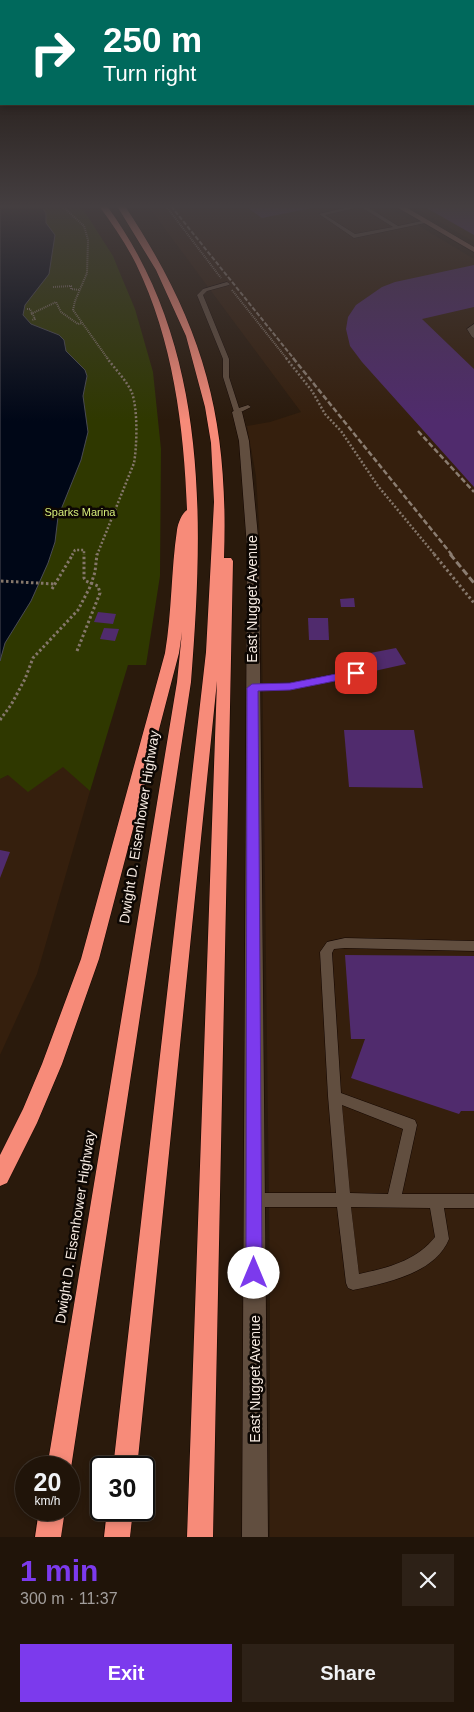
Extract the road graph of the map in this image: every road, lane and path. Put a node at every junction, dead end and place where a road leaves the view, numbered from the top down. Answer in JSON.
{"nodes":[{"id":1,"x":87,"y":278,"type":"edge"},
{"id":2,"x":146,"y":278,"type":"edge"},
{"id":3,"x":166,"y":278,"type":"edge"},
{"id":4,"x":221,"y":278,"type":"edge"},
{"id":5,"x":226,"y":284,"type":"junction"},
{"id":6,"x":53,"y":287,"type":"dead end"},
{"id":7,"x":80,"y":290,"type":"junction"},
{"id":8,"x":28,"y":309,"type":"dead end"},
{"id":9,"x":31,"y":314,"type":"junction"},
{"id":10,"x":32,"y":320,"type":"dead end"},
{"id":11,"x":83,"y":323,"type":"junction"},
{"id":12,"x":474,"y":326,"type":"edge"},
{"id":13,"x":474,"y":336,"type":"edge"},
{"id":14,"x":242,"y":410,"type":"joint"},
{"id":15,"x":219,"y":481,"type":"junction"},
{"id":16,"x":193,"y":503,"type":"junction"},
{"id":17,"x":2,"y":581,"type":"dead end"},
{"id":18,"x":92,"y":582,"type":"junction"},
{"id":19,"x":55,"y":584,"type":"junction"},
{"id":20,"x":52,"y":589,"type":"dead end"},
{"id":21,"x":474,"y":603,"type":"edge"},
{"id":22,"x":77,"y":651,"type":"dead end"},
{"id":23,"x":356,"y":673,"type":"dead end"},
{"id":24,"x":252,"y":688,"type":"junction"},
{"id":25,"x":0,"y":720,"type":"edge"},
{"id":26,"x":474,"y":946,"type":"edge"},
{"id":27,"x":334,"y":1096,"type":"junction"},
{"id":28,"x":0,"y":1176,"type":"edge"},
{"id":29,"x":254,"y":1200,"type":"junction"},
{"id":30,"x":343,"y":1201,"type":"junction"},
{"id":31,"x":393,"y":1201,"type":"junction"},
{"id":32,"x":436,"y":1201,"type":"junction"},
{"id":33,"x":474,"y":1201,"type":"edge"},
{"id":34,"x":61,"y":1456,"type":"edge"},
{"id":35,"x":126,"y":1456,"type":"edge"},
{"id":36,"x":50,"y":1521,"type":"edge"},
{"id":37,"x":119,"y":1521,"type":"edge"},
{"id":38,"x":48,"y":1537,"type":"edge"},
{"id":39,"x":117,"y":1537,"type":"edge"},
{"id":40,"x":200,"y":1537,"type":"edge"},
{"id":41,"x":255,"y":1537,"type":"edge"}],
"edges":[{"from":1,"to":7,"type":"path"},
{"from":2,"to":16,"type":"highway","name":"Dwight D. Eisenhower Highway"},
{"from":3,"to":15,"type":"highway"},
{"from":4,"to":5,"type":"path"},
{"from":5,"to":14,"type":"lane"},
{"from":5,"to":21,"type":"path"},
{"from":6,"to":7,"type":"path"},
{"from":7,"to":11,"type":"path"},
{"from":8,"to":9,"type":"path"},
{"from":9,"to":10,"type":"path"},
{"from":9,"to":11,"type":"path"},
{"from":11,"to":18,"type":"path"},
{"from":12,"to":13,"type":"lane"},
{"from":14,"to":24,"type":"street","name":"East Nugget Avenue"},
{"from":15,"to":35,"type":"highway"},
{"from":15,"to":40,"type":"highway"},
{"from":16,"to":28,"type":"highway"},
{"from":16,"to":34,"type":"highway","name":"Dwight D. Eisenhower Highway"},
{"from":17,"to":19,"type":"path"},
{"from":18,"to":19,"type":"path"},
{"from":18,"to":22,"type":"path"},
{"from":18,"to":25,"type":"path"},
{"from":19,"to":20,"type":"path"},
{"from":23,"to":24,"type":"lane"},
{"from":24,"to":29,"type":"street","name":"East Nugget Avenue"},
{"from":26,"to":27,"type":"lane"},
{"from":27,"to":30,"type":"lane"},
{"from":27,"to":31,"type":"lane"},
{"from":29,"to":30,"type":"lane"},
{"from":29,"to":41,"type":"street","name":"East Nugget Avenue"},
{"from":30,"to":31,"type":"lane"},
{"from":30,"to":32,"type":"lane"},
{"from":31,"to":32,"type":"lane"},
{"from":32,"to":33,"type":"lane"},
{"from":36,"to":38,"type":"highway"},
{"from":37,"to":39,"type":"highway"}]}
